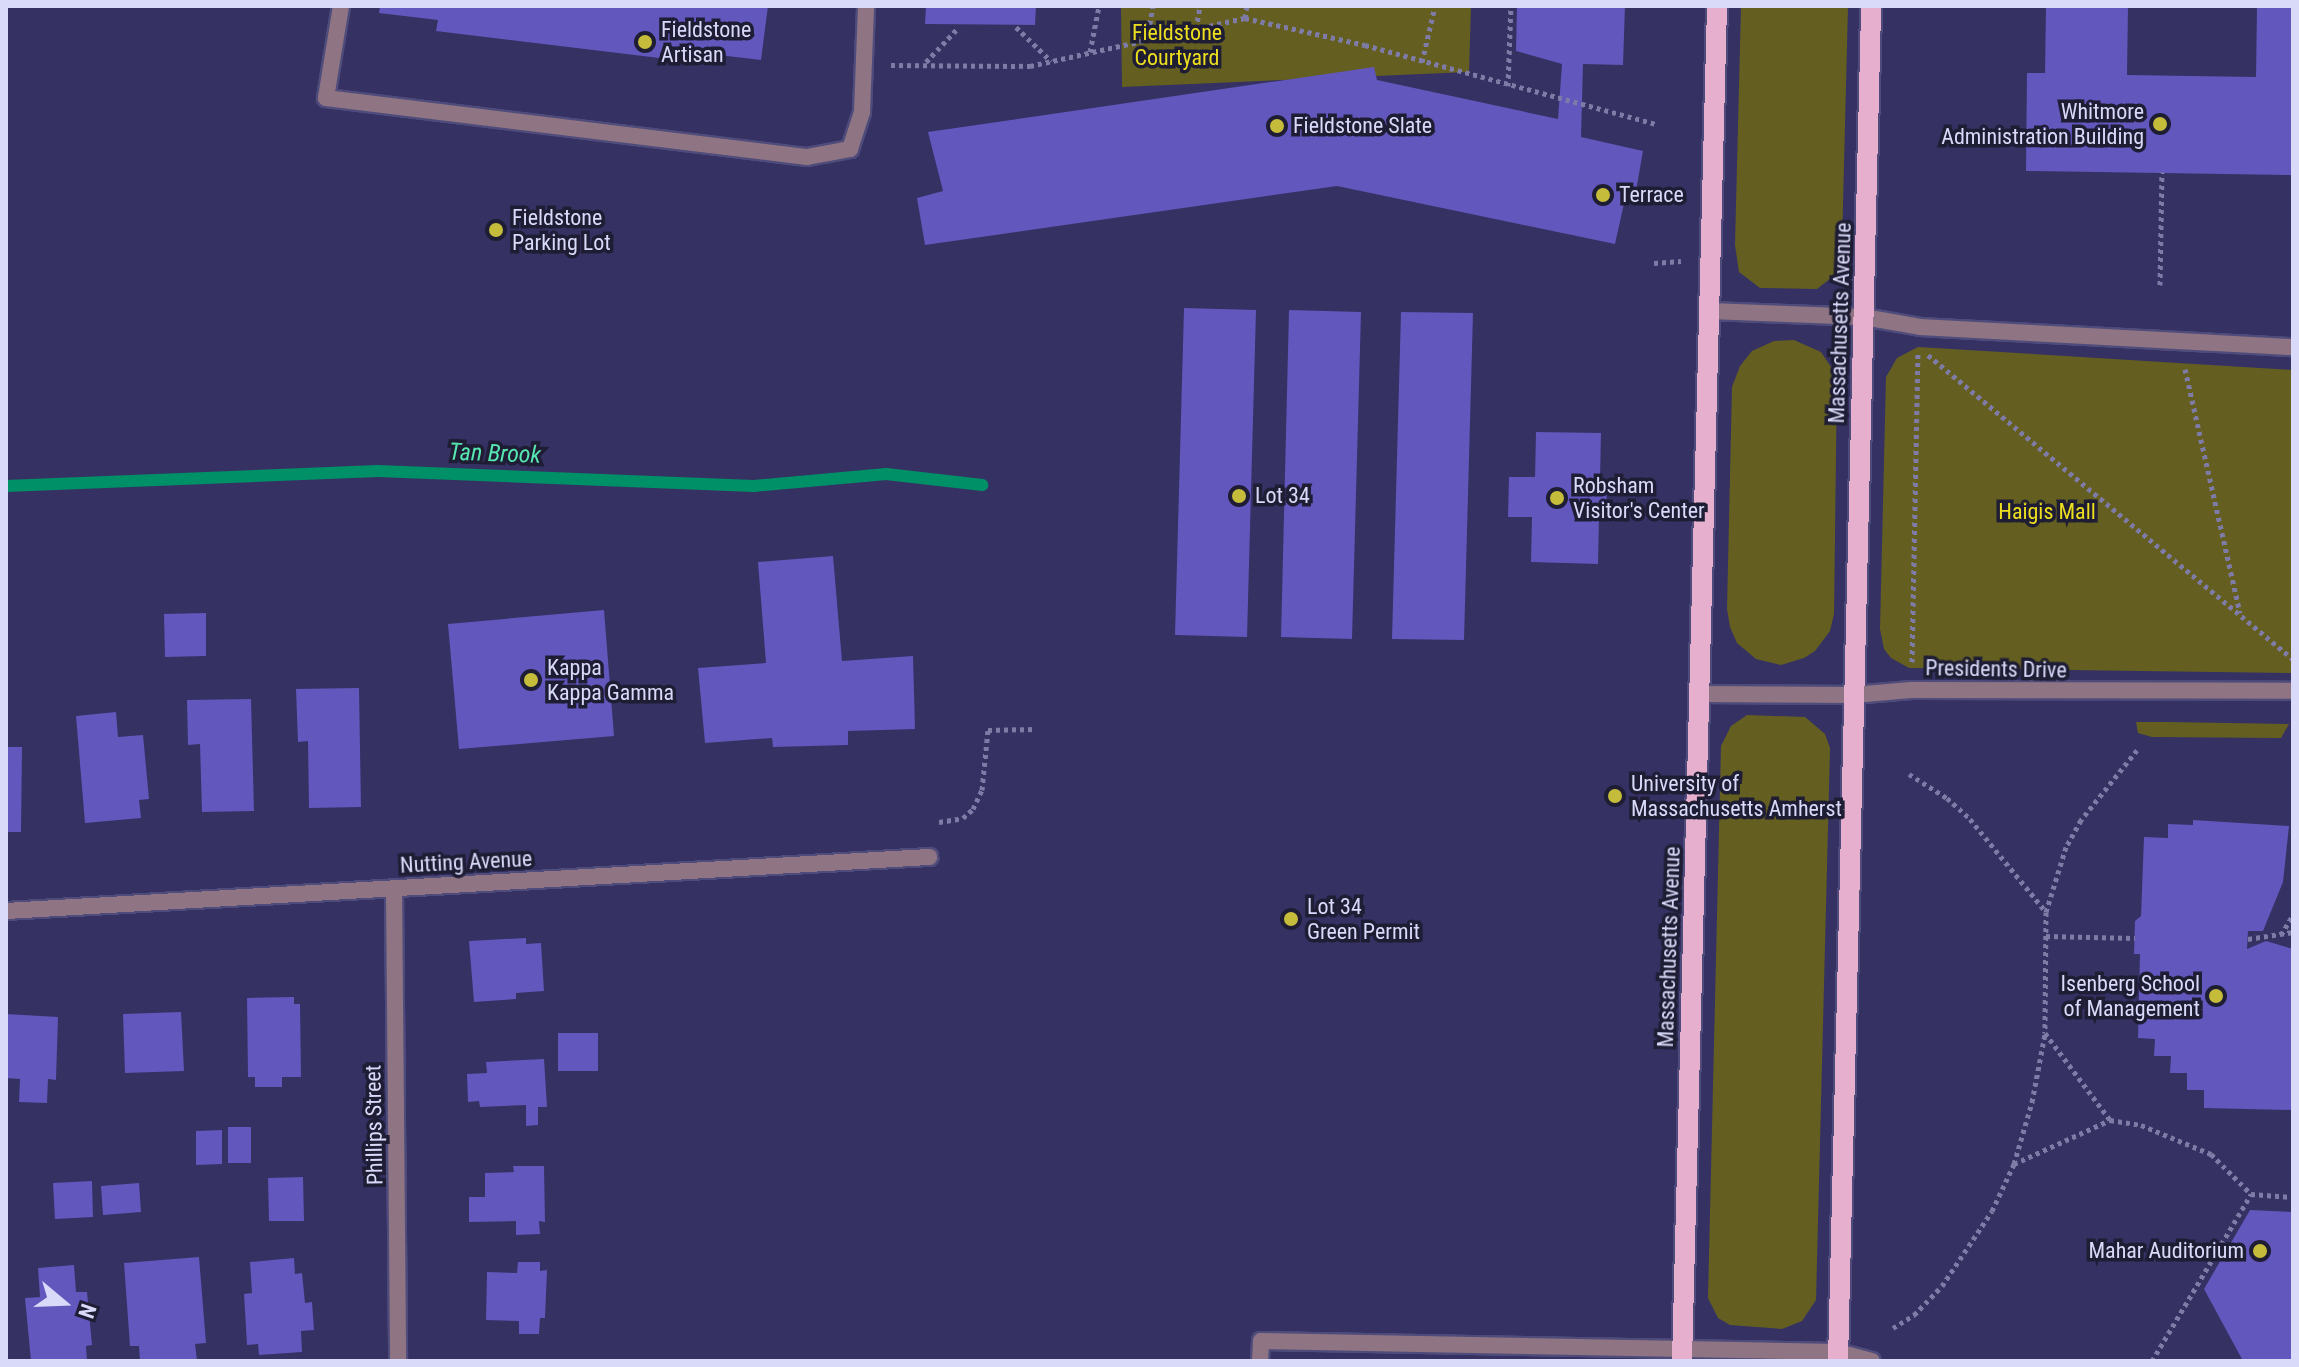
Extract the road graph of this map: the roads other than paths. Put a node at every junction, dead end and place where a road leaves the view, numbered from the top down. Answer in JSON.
{"nodes":[{"id":1,"x":341,"y":6,"type":"edge"},
{"id":2,"x":866,"y":6,"type":"edge"},
{"id":3,"x":1717,"y":6,"type":"edge"},
{"id":4,"x":1871,"y":6,"type":"edge"},
{"id":5,"x":1710,"y":311,"type":"junction"},
{"id":6,"x":1864,"y":317,"type":"junction"},
{"id":7,"x":2293,"y":347,"type":"edge"},
{"id":8,"x":2293,"y":691,"type":"edge"},
{"id":9,"x":1700,"y":694,"type":"junction"},
{"id":10,"x":1853,"y":695,"type":"junction"},
{"id":11,"x":929,"y":857,"type":"dead end"},
{"id":12,"x":394,"y":888,"type":"junction"},
{"id":13,"x":6,"y":911,"type":"edge"},
{"id":14,"x":1682,"y":1354,"type":"edge"},
{"id":15,"x":1838,"y":1357,"type":"edge"},
{"id":16,"x":398,"y":1361,"type":"edge"},
{"id":17,"x":1260,"y":1361,"type":"edge"},
{"id":18,"x":1872,"y":1361,"type":"edge"}],
"edges":[{"from":1,"to":2,"type":"street"},
{"from":3,"to":5,"type":"main road","name":"Massachusetts Avenue"},
{"from":4,"to":6,"type":"main road","name":"Massachusetts Avenue"},
{"from":5,"to":6,"type":"street"},
{"from":5,"to":9,"type":"main road","name":"Massachusetts Avenue"},
{"from":6,"to":7,"type":"street"},
{"from":6,"to":10,"type":"main road","name":"Massachusetts Avenue"},
{"from":8,"to":10,"type":"street","name":"Presidents Drive"},
{"from":9,"to":10,"type":"street","name":"Presidents Drive"},
{"from":9,"to":14,"type":"main road","name":"Massachusetts Avenue"},
{"from":10,"to":15,"type":"main road","name":"Massachusetts Avenue"},
{"from":11,"to":12,"type":"street","name":"Nutting Avenue"},
{"from":12,"to":13,"type":"street","name":"Nutting Avenue"},
{"from":12,"to":16,"type":"street","name":"Phillips Street"},
{"from":14,"to":15,"type":"street"},
{"from":14,"to":17,"type":"street"},
{"from":15,"to":18,"type":"street"}]}
